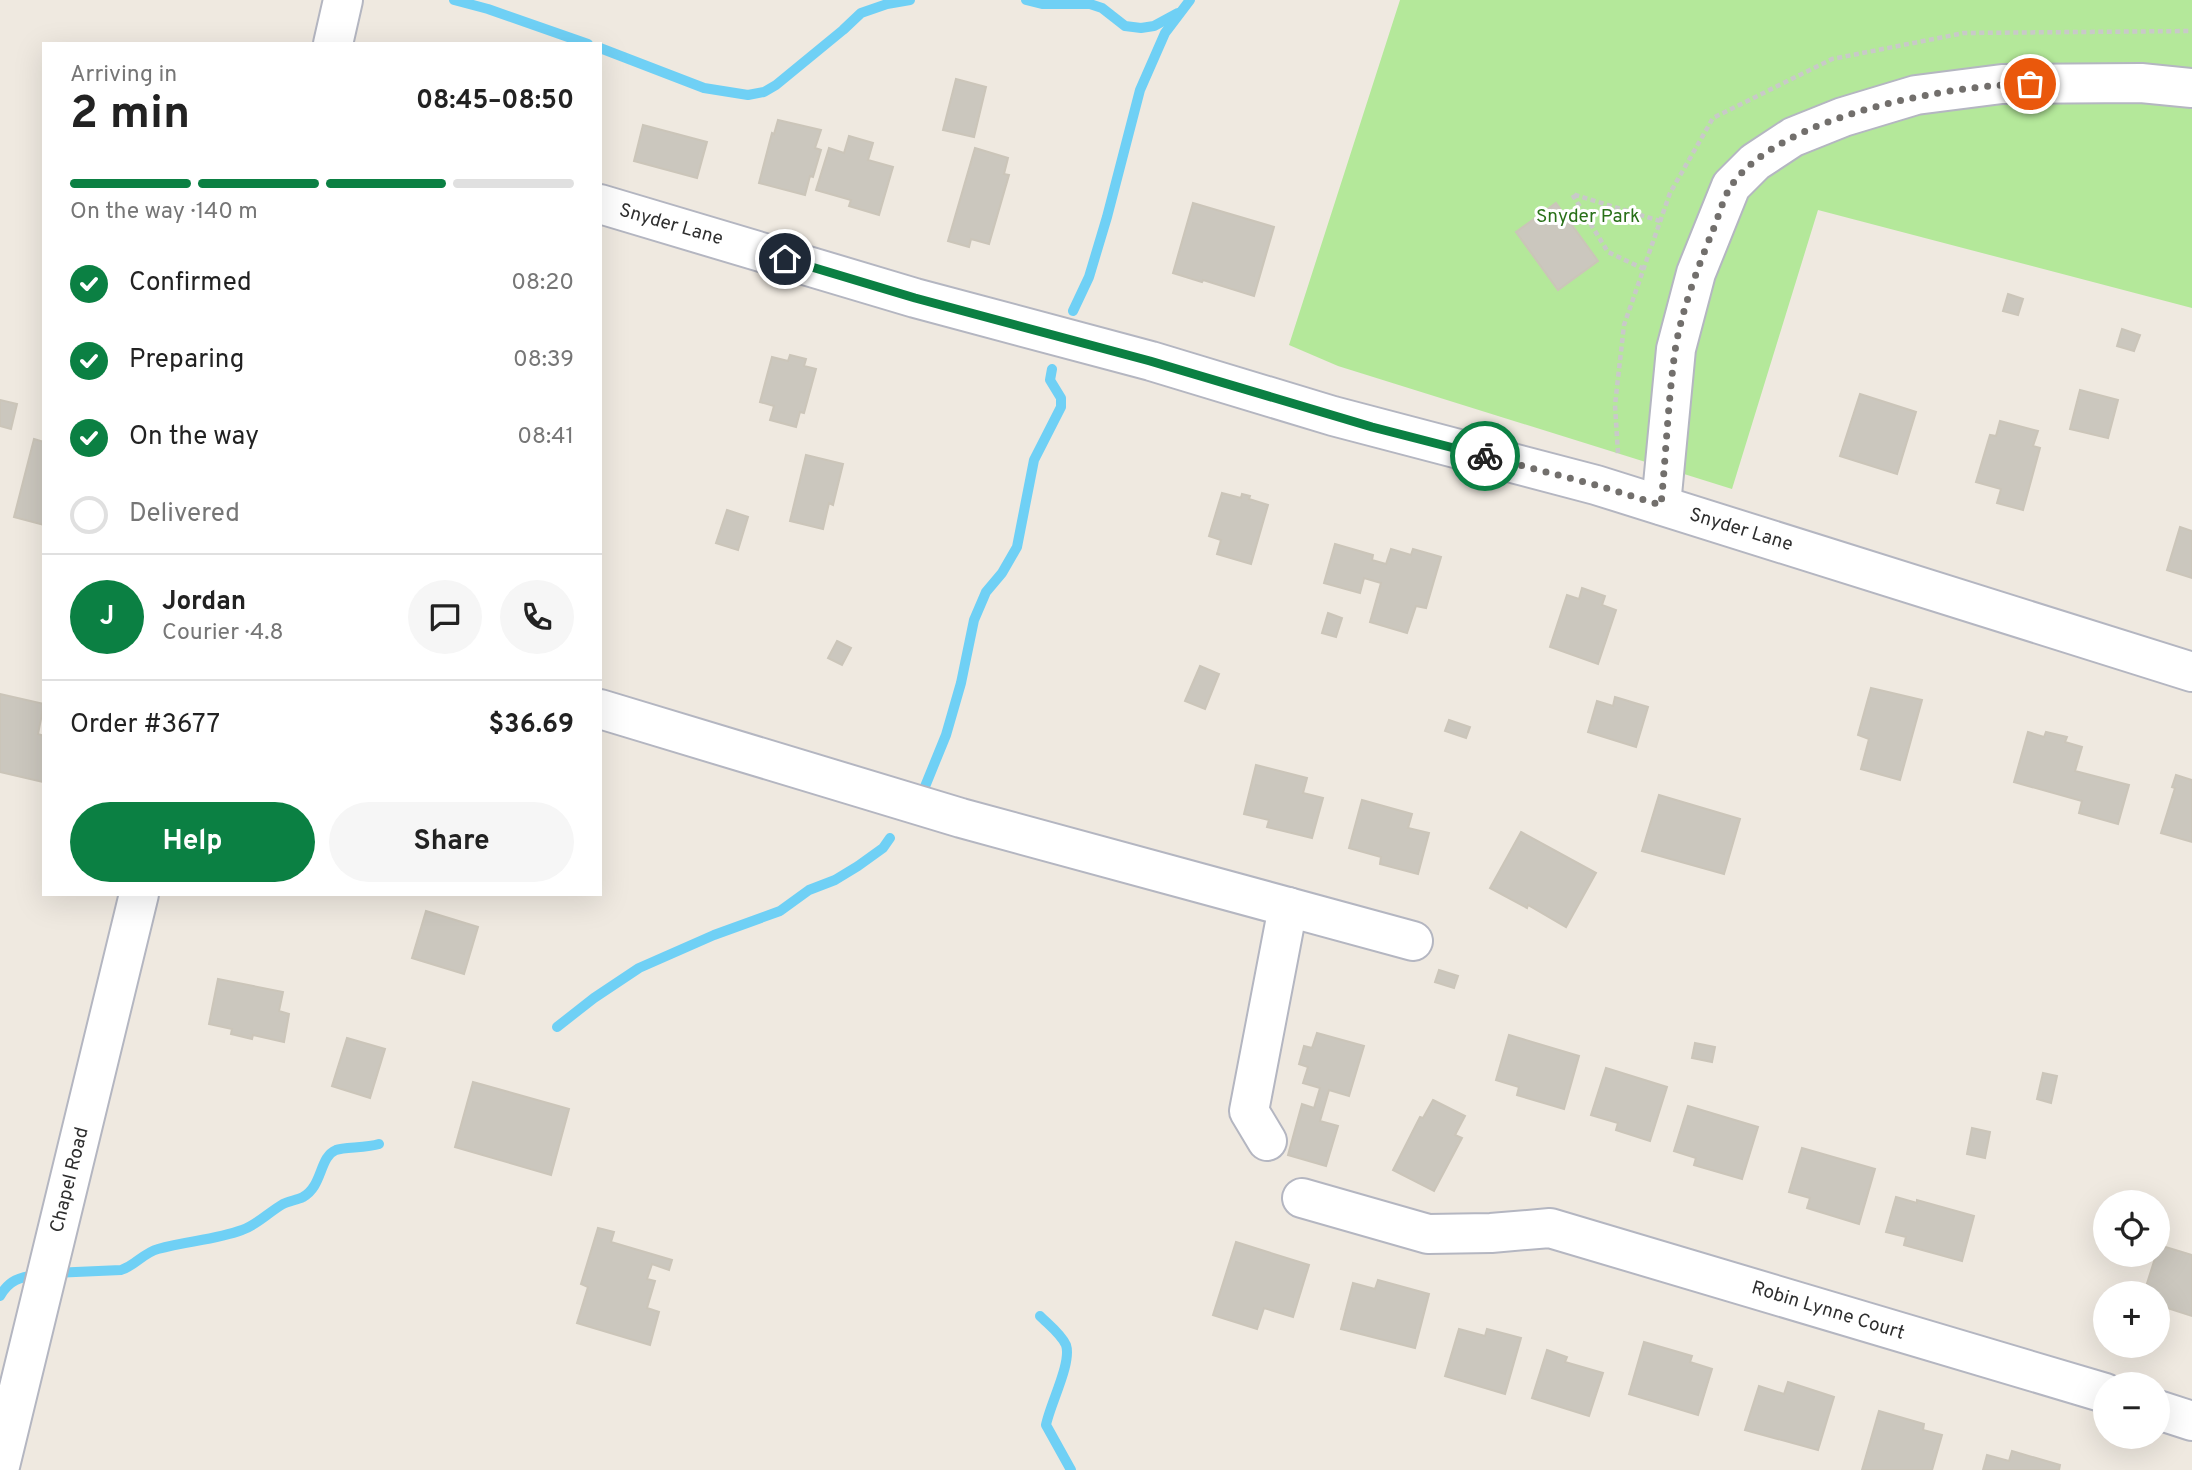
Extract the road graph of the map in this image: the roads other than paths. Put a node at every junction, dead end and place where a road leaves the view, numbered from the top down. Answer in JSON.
{"nodes":[{"id":1,"x":343,"y":0,"type":"edge"},
{"id":2,"x":333,"y":42,"type":"edge"},
{"id":3,"x":2192,"y":88,"type":"edge"},
{"id":4,"x":602,"y":205,"type":"edge"},
{"id":5,"x":1661,"y":505,"type":"junction"},
{"id":6,"x":2192,"y":672,"type":"edge"},
{"id":7,"x":602,"y":710,"type":"edge"},
{"id":8,"x":139,"y":896,"type":"edge"},
{"id":9,"x":1288,"y":907,"type":"junction"},
{"id":10,"x":1413,"y":941,"type":"dead end"},
{"id":11,"x":1267,"y":1141,"type":"dead end"},
{"id":12,"x":1302,"y":1198,"type":"dead end"},
{"id":13,"x":2093,"y":1389,"type":"edge"},
{"id":14,"x":2170,"y":1414,"type":"edge"},
{"id":15,"x":2192,"y":1422,"type":"edge"},
{"id":16,"x":0,"y":1466,"type":"edge"}],
"edges":[{"from":1,"to":2,"type":"street"},
{"from":3,"to":5,"type":"street"},
{"from":4,"to":5,"type":"street","name":"Snyder Lane"},
{"from":5,"to":6,"type":"street","name":"Snyder Lane"},
{"from":7,"to":9,"type":"street"},
{"from":8,"to":16,"type":"street","name":"Chapel Road"},
{"from":9,"to":10,"type":"street"},
{"from":9,"to":11,"type":"street"},
{"from":12,"to":13,"type":"street","name":"Robin Lynne Court"},
{"from":14,"to":15,"type":"street"}]}
